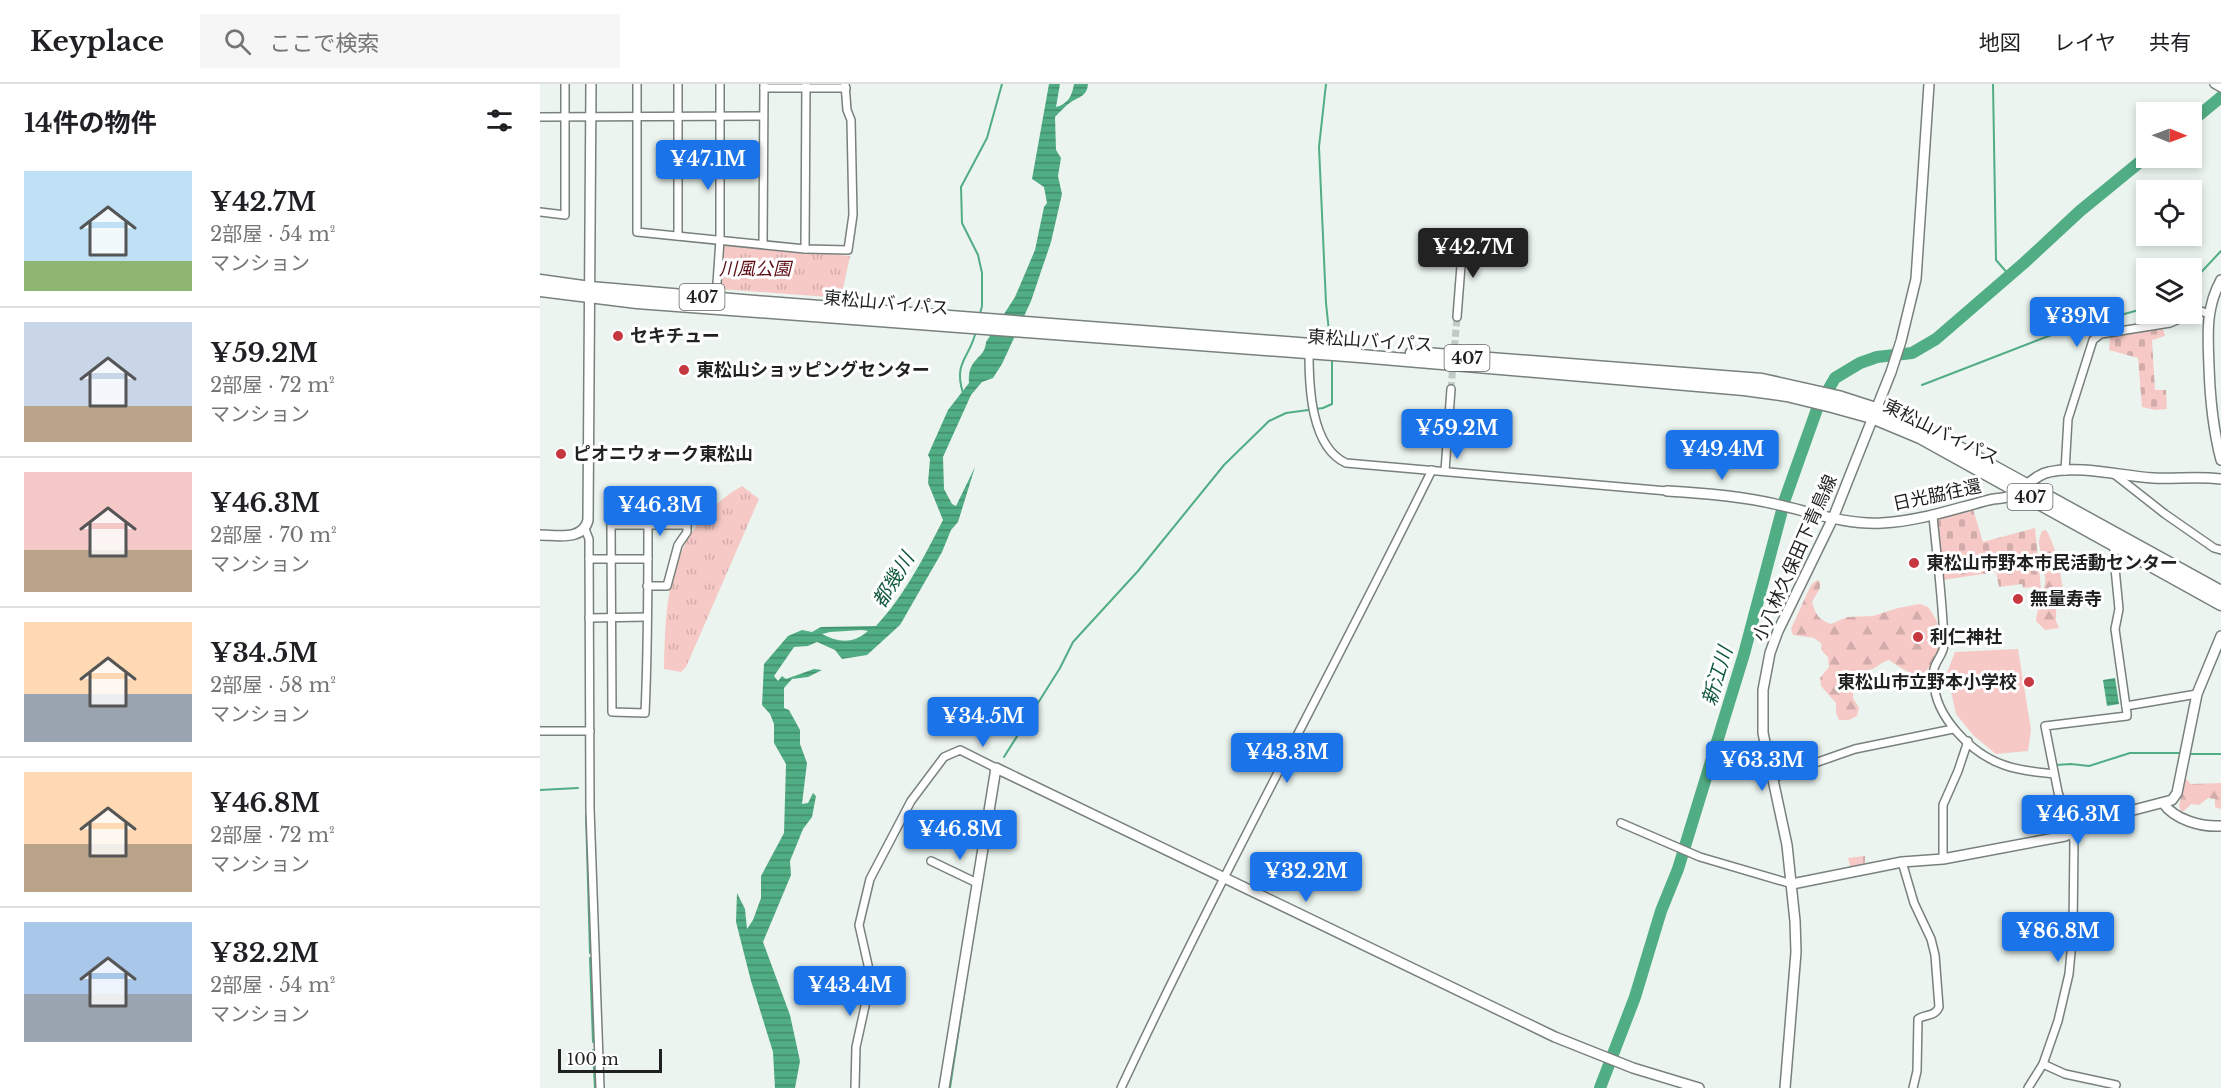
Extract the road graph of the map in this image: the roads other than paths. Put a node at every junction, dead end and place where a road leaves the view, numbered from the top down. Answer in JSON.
{"nodes":[{"id":1,"x":565,"y":84,"type":"edge"},
{"id":2,"x":591,"y":84,"type":"edge"},
{"id":3,"x":637,"y":84,"type":"edge"},
{"id":4,"x":678,"y":84,"type":"edge"},
{"id":5,"x":720,"y":84,"type":"edge"},
{"id":6,"x":1929,"y":84,"type":"edge"},
{"id":7,"x":764,"y":86,"type":"edge"},
{"id":8,"x":806,"y":86,"type":"edge"},
{"id":9,"x":846,"y":86,"type":"edge"},
{"id":10,"x":763,"y":116,"type":"junction"},
{"id":11,"x":540,"y":117,"type":"edge"},
{"id":12,"x":565,"y":117,"type":"junction"},
{"id":13,"x":591,"y":117,"type":"junction"},
{"id":14,"x":636,"y":117,"type":"junction"},
{"id":15,"x":678,"y":117,"type":"junction"},
{"id":16,"x":720,"y":117,"type":"junction"},
{"id":17,"x":540,"y":212,"type":"edge"},
{"id":18,"x":678,"y":236,"type":"junction"},
{"id":19,"x":720,"y":240,"type":"junction"},
{"id":20,"x":1463,"y":240,"type":"dead end"},
{"id":21,"x":763,"y":244,"type":"junction"},
{"id":22,"x":805,"y":249,"type":"junction"},
{"id":23,"x":2221,"y":280,"type":"edge"},
{"id":24,"x":540,"y":281,"type":"edge"},
{"id":25,"x":540,"y":290,"type":"edge"},
{"id":26,"x":590,"y":292,"type":"junction"},
{"id":27,"x":716,"y":298,"type":"junction"},
{"id":28,"x":2202,"y":311,"type":"edge"},
{"id":29,"x":2209,"y":314,"type":"junction"},
{"id":30,"x":864,"y":315,"type":"junction"},
{"id":31,"x":1457,"y":317,"type":"tunnel mouth"},
{"id":32,"x":2163,"y":324,"type":"edge"},
{"id":33,"x":1119,"y":335,"type":"junction"},
{"id":34,"x":1309,"y":354,"type":"junction"},
{"id":35,"x":1451,"y":389,"type":"tunnel mouth"},
{"id":36,"x":1809,"y":395,"type":"junction"},
{"id":37,"x":1874,"y":413,"type":"junction"},
{"id":38,"x":2221,"y":460,"type":"edge"},
{"id":39,"x":1432,"y":470,"type":"junction"},
{"id":40,"x":1444,"y":471,"type":"junction"},
{"id":41,"x":2065,"y":471,"type":"junction"},
{"id":42,"x":2114,"y":474,"type":"junction"},
{"id":43,"x":2221,"y":479,"type":"edge"},
{"id":44,"x":2024,"y":488,"type":"junction"},
{"id":45,"x":1667,"y":491,"type":"joint"},
{"id":46,"x":1933,"y":516,"type":"junction"},
{"id":47,"x":1833,"y":518,"type":"junction"},
{"id":48,"x":648,"y":524,"type":"junction"},
{"id":49,"x":585,"y":529,"type":"junction"},
{"id":50,"x":540,"y":535,"type":"edge"},
{"id":51,"x":2114,"y":545,"type":"junction"},
{"id":52,"x":2221,"y":550,"type":"edge"},
{"id":53,"x":589,"y":559,"type":"junction"},
{"id":54,"x":611,"y":559,"type":"junction"},
{"id":55,"x":648,"y":559,"type":"junction"},
{"id":56,"x":647,"y":586,"type":"junction"},
{"id":57,"x":2221,"y":592,"type":"edge"},
{"id":58,"x":2221,"y":604,"type":"edge"},
{"id":59,"x":611,"y":617,"type":"junction"},
{"id":60,"x":647,"y":617,"type":"junction"},
{"id":61,"x":589,"y":618,"type":"junction"},
{"id":62,"x":2221,"y":636,"type":"edge"},
{"id":63,"x":2197,"y":694,"type":"junction"},
{"id":64,"x":2126,"y":706,"type":"junction"},
{"id":65,"x":1953,"y":729,"type":"junction"},
{"id":66,"x":540,"y":731,"type":"edge"},
{"id":67,"x":590,"y":731,"type":"junction"},
{"id":68,"x":1968,"y":741,"type":"junction"},
{"id":69,"x":996,"y":768,"type":"junction"},
{"id":70,"x":2054,"y":774,"type":"junction"},
{"id":71,"x":1772,"y":778,"type":"junction"},
{"id":72,"x":2163,"y":803,"type":"junction"},
{"id":73,"x":1621,"y":823,"type":"dead end"},
{"id":74,"x":2221,"y":826,"type":"edge"},
{"id":75,"x":2071,"y":834,"type":"junction"},
{"id":76,"x":1943,"y":859,"type":"junction"},
{"id":77,"x":931,"y":861,"type":"dead end"},
{"id":78,"x":1902,"y":862,"type":"junction"},
{"id":79,"x":1225,"y":878,"type":"junction"},
{"id":80,"x":977,"y":883,"type":"junction"},
{"id":81,"x":1792,"y":884,"type":"junction"},
{"id":82,"x":2043,"y":1064,"type":"junction"},
{"id":83,"x":2116,"y":1085,"type":"dead end"},
{"id":84,"x":600,"y":1088,"type":"edge"},
{"id":85,"x":855,"y":1088,"type":"edge"},
{"id":86,"x":944,"y":1088,"type":"edge"},
{"id":87,"x":1121,"y":1088,"type":"edge"},
{"id":88,"x":1699,"y":1088,"type":"edge"},
{"id":89,"x":1785,"y":1088,"type":"edge"},
{"id":90,"x":1913,"y":1088,"type":"edge"},
{"id":91,"x":2028,"y":1088,"type":"edge"}],
"edges":[{"from":1,"to":12,"type":"street"},
{"from":2,"to":13,"type":"street"},
{"from":3,"to":14,"type":"street"},
{"from":4,"to":15,"type":"street"},
{"from":5,"to":16,"type":"street"},
{"from":6,"to":37,"type":"street","name":"小八林久保田下青鳥線"},
{"from":7,"to":8,"type":"street"},
{"from":7,"to":10,"type":"street"},
{"from":8,"to":9,"type":"street"},
{"from":8,"to":22,"type":"street"},
{"from":9,"to":22,"type":"street"},
{"from":10,"to":16,"type":"street"},
{"from":10,"to":21,"type":"street"},
{"from":11,"to":12,"type":"street"},
{"from":12,"to":13,"type":"street"},
{"from":12,"to":17,"type":"street"},
{"from":13,"to":14,"type":"street"},
{"from":13,"to":26,"type":"street"},
{"from":14,"to":15,"type":"street"},
{"from":14,"to":18,"type":"street"},
{"from":15,"to":16,"type":"street"},
{"from":15,"to":18,"type":"street"},
{"from":16,"to":19,"type":"street"},
{"from":18,"to":19,"type":"street"},
{"from":19,"to":21,"type":"street"},
{"from":19,"to":27,"type":"street"},
{"from":20,"to":31,"type":"street"},
{"from":21,"to":22,"type":"street"},
{"from":23,"to":29,"type":"street"},
{"from":24,"to":26,"type":"highway","name":"東松山バイパス","number":"407"},
{"from":25,"to":26,"type":"highway","name":"東松山バイパス","number":"407"},
{"from":26,"to":27,"type":"highway","name":"東松山バイパス","number":"407"},
{"from":26,"to":30,"type":"highway","name":"東松山バイパス","number":"407"},
{"from":26,"to":49,"type":"street"},
{"from":27,"to":30,"type":"highway","name":"東松山バイパス","number":"407"},
{"from":28,"to":29,"type":"street"},
{"from":29,"to":38,"type":"street"},
{"from":30,"to":33,"type":"highway","name":"東松山バイパス","number":"407"},
{"from":32,"to":41,"type":"street"},
{"from":33,"to":34,"type":"highway","name":"東松山バイパス","number":"407"},
{"from":33,"to":36,"type":"highway","name":"東松山バイパス","number":"407"},
{"from":34,"to":36,"type":"highway","name":"東松山バイパス","number":"407"},
{"from":34,"to":39,"type":"street"},
{"from":35,"to":40,"type":"street"},
{"from":36,"to":37,"type":"highway","name":"東松山バイパス","number":"407"},
{"from":37,"to":44,"type":"highway","name":"東松山バイパス","number":"407"},
{"from":37,"to":47,"type":"street","name":"小八林久保田下青鳥線"},
{"from":39,"to":40,"type":"street"},
{"from":39,"to":79,"type":"street"},
{"from":40,"to":45,"type":"street"},
{"from":41,"to":42,"type":"street","name":"日光脇往還"},
{"from":41,"to":44,"type":"street","name":"日光脇往還"},
{"from":42,"to":43,"type":"street","name":"日光脇往還"},
{"from":42,"to":52,"type":"street"},
{"from":44,"to":46,"type":"street","name":"日光脇往還"},
{"from":44,"to":51,"type":"highway","name":"東松山バイパス","number":"407"},
{"from":44,"to":57,"type":"highway","name":"東松山バイパス","number":"407"},
{"from":45,"to":47,"type":"street","name":"日光脇往還"},
{"from":46,"to":47,"type":"street","name":"日光脇往還"},
{"from":46,"to":65,"type":"street"},
{"from":47,"to":71,"type":"street","name":"小八林久保田下青鳥線"},
{"from":48,"to":54,"type":"street"},
{"from":48,"to":55,"type":"street"},
{"from":48,"to":56,"type":"street"},
{"from":49,"to":50,"type":"street"},
{"from":49,"to":53,"type":"street"},
{"from":51,"to":58,"type":"highway","name":"東松山バイパス","number":"407"},
{"from":51,"to":64,"type":"street"},
{"from":53,"to":54,"type":"street"},
{"from":53,"to":61,"type":"street"},
{"from":54,"to":55,"type":"street"},
{"from":54,"to":59,"type":"street"},
{"from":55,"to":56,"type":"street"},
{"from":56,"to":60,"type":"street"},
{"from":59,"to":60,"type":"street"},
{"from":59,"to":60,"type":"street"},
{"from":59,"to":61,"type":"street"},
{"from":61,"to":67,"type":"street"},
{"from":62,"to":63,"type":"street"},
{"from":63,"to":64,"type":"street"},
{"from":63,"to":72,"type":"street"},
{"from":64,"to":70,"type":"street"},
{"from":65,"to":68,"type":"street"},
{"from":65,"to":71,"type":"street"},
{"from":66,"to":67,"type":"street"},
{"from":67,"to":84,"type":"street"},
{"from":68,"to":70,"type":"street"},
{"from":68,"to":76,"type":"street"},
{"from":69,"to":79,"type":"street"},
{"from":69,"to":80,"type":"street"},
{"from":69,"to":85,"type":"street"},
{"from":70,"to":75,"type":"street"},
{"from":71,"to":81,"type":"street","name":"小八林久保田下青鳥線"},
{"from":72,"to":74,"type":"street"},
{"from":72,"to":75,"type":"street"},
{"from":73,"to":81,"type":"street"},
{"from":75,"to":76,"type":"street"},
{"from":75,"to":82,"type":"street"},
{"from":76,"to":78,"type":"street"},
{"from":77,"to":80,"type":"street"},
{"from":78,"to":81,"type":"street"},
{"from":78,"to":90,"type":"street"},
{"from":79,"to":87,"type":"street"},
{"from":79,"to":88,"type":"street"},
{"from":80,"to":86,"type":"street"},
{"from":81,"to":89,"type":"street","name":"小八林久保田下青鳥線"},
{"from":82,"to":83,"type":"street"},
{"from":82,"to":91,"type":"street"}]}
